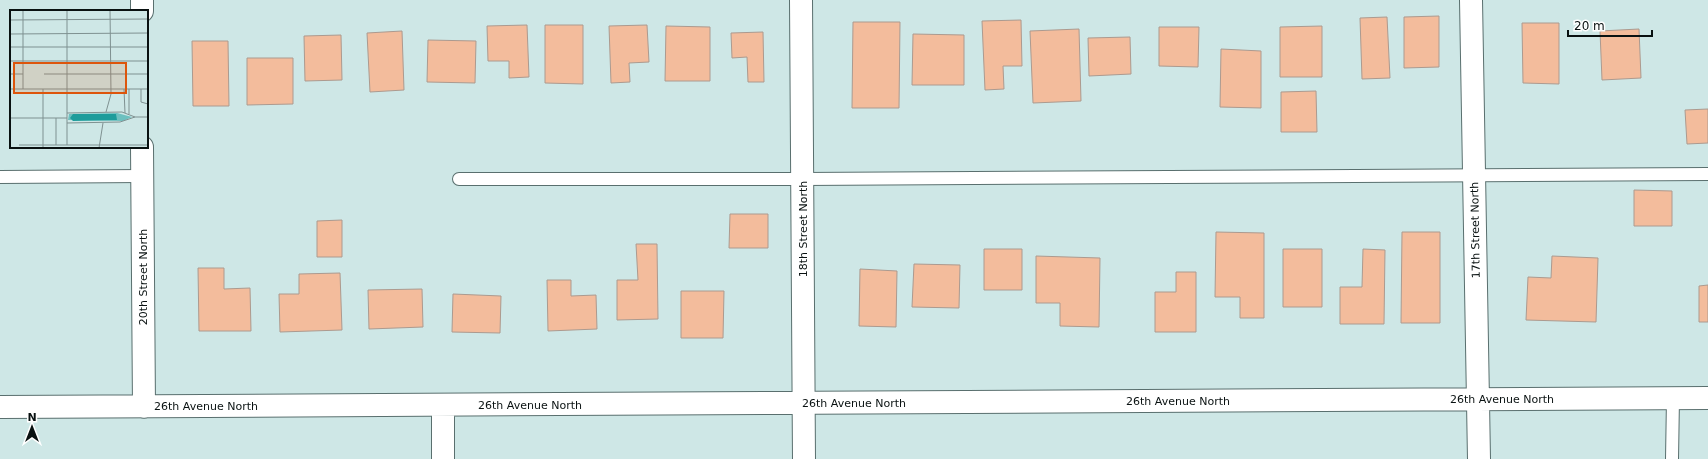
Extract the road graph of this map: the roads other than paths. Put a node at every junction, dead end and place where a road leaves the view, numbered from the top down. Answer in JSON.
{"nodes":[{"id":1,"x":801,"y":0,"type":"edge"},
{"id":2,"x":1471,"y":0,"type":"edge"},
{"id":3,"x":142,"y":148,"type":"edge"},
{"id":4,"x":1708,"y":174,"type":"edge"},
{"id":5,"x":143,"y":176,"type":"junction"},
{"id":6,"x":1474,"y":176,"type":"junction"},
{"id":7,"x":0,"y":177,"type":"edge"},
{"id":8,"x":459,"y":179,"type":"dead end"},
{"id":9,"x":802,"y":179,"type":"junction"},
{"id":10,"x":1673,"y":398,"type":"junction"},
{"id":11,"x":1708,"y":398,"type":"edge"},
{"id":12,"x":1477,"y":400,"type":"junction"},
{"id":13,"x":804,"y":403,"type":"junction"},
{"id":14,"x":443,"y":405,"type":"junction"},
{"id":15,"x":144,"y":406,"type":"junction"},
{"id":16,"x":0,"y":407,"type":"edge"},
{"id":17,"x":443,"y":459,"type":"edge"},
{"id":18,"x":804,"y":459,"type":"edge"},
{"id":19,"x":1479,"y":459,"type":"edge"},
{"id":20,"x":1672,"y":459,"type":"edge"}],
"edges":[{"from":1,"to":9,"type":"street","name":"18th Street North"},
{"from":2,"to":6,"type":"street","name":"17th Street North"},
{"from":3,"to":5,"type":"street","name":"20th Street North"},
{"from":4,"to":6,"type":"lane"},
{"from":5,"to":7,"type":"lane"},
{"from":5,"to":15,"type":"street","name":"20th Street North"},
{"from":6,"to":9,"type":"lane"},
{"from":6,"to":12,"type":"street","name":"17th Street North"},
{"from":8,"to":9,"type":"lane"},
{"from":9,"to":13,"type":"street","name":"18th Street North"},
{"from":10,"to":11,"type":"street","name":"26th Avenue North"},
{"from":10,"to":12,"type":"street","name":"26th Avenue North"},
{"from":10,"to":20,"type":"lane"},
{"from":12,"to":13,"type":"street","name":"26th Avenue North"},
{"from":12,"to":19,"type":"street","name":"17th Street North"},
{"from":13,"to":14,"type":"street","name":"26th Avenue North"},
{"from":13,"to":18,"type":"street","name":"18th Street North"},
{"from":14,"to":15,"type":"street","name":"26th Avenue North"},
{"from":14,"to":17,"type":"street"},
{"from":15,"to":16,"type":"street","name":"26th Avenue North"}]}
